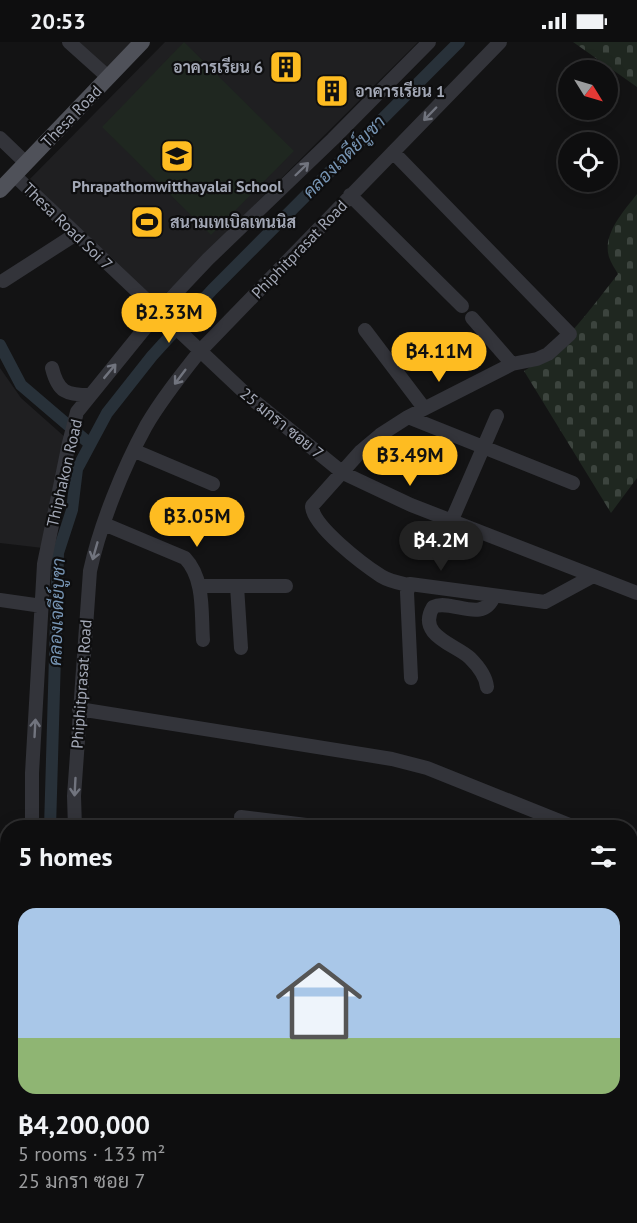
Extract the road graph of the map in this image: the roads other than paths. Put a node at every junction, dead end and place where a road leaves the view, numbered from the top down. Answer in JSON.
{"nodes":[{"id":1,"x":69,"y":42,"type":"edge"},
{"id":2,"x":142,"y":42,"type":"edge"},
{"id":3,"x":429,"y":42,"type":"edge"},
{"id":4,"x":500,"y":42,"type":"edge"},
{"id":5,"x":108,"y":77,"type":"junction"},
{"id":6,"x":0,"y":138,"type":"edge"},
{"id":7,"x":393,"y":152,"type":"junction"},
{"id":8,"x":20,"y":169,"type":"junction"},
{"id":9,"x":0,"y":190,"type":"edge"},
{"id":10,"x":350,"y":195,"type":"junction"},
{"id":11,"x":76,"y":234,"type":"junction"},
{"id":12,"x":3,"y":281,"type":"dead end"},
{"id":13,"x":462,"y":306,"type":"dead end"},
{"id":14,"x":162,"y":316,"type":"junction"},
{"id":15,"x":472,"y":318,"type":"dead end"},
{"id":16,"x":365,"y":330,"type":"dead end"},
{"id":17,"x":196,"y":348,"type":"junction"},
{"id":18,"x":512,"y":364,"type":"junction"},
{"id":19,"x":52,"y":368,"type":"dead end"},
{"id":20,"x":90,"y":395,"type":"junction"},
{"id":21,"x":424,"y":408,"type":"junction"},
{"id":22,"x":497,"y":416,"type":"dead end"},
{"id":23,"x":408,"y":417,"type":"junction"},
{"id":24,"x":484,"y":447,"type":"junction"},
{"id":25,"x":135,"y":451,"type":"junction"},
{"id":26,"x":343,"y":473,"type":"junction"},
{"id":27,"x":573,"y":483,"type":"dead end"},
{"id":28,"x":213,"y":484,"type":"dead end"},
{"id":29,"x":451,"y":522,"type":"junction"},
{"id":30,"x":104,"y":524,"type":"junction"},
{"id":31,"x":593,"y":576,"type":"junction"},
{"id":32,"x":408,"y":585,"type":"junction"},
{"id":33,"x":199,"y":586,"type":"junction"},
{"id":34,"x":237,"y":586,"type":"junction"},
{"id":35,"x":286,"y":586,"type":"dead end"},
{"id":36,"x":637,"y":593,"type":"edge"},
{"id":37,"x":494,"y":596,"type":"junction"},
{"id":38,"x":0,"y":600,"type":"edge"},
{"id":39,"x":42,"y":606,"type":"junction"},
{"id":40,"x":203,"y":640,"type":"dead end"},
{"id":41,"x":242,"y":648,"type":"dead end"},
{"id":42,"x":411,"y":678,"type":"dead end"},
{"id":43,"x":487,"y":687,"type":"dead end"},
{"id":44,"x":79,"y":709,"type":"junction"},
{"id":45,"x":242,"y":817,"type":"dead end"},
{"id":46,"x":32,"y":820,"type":"edge"},
{"id":47,"x":75,"y":820,"type":"edge"},
{"id":48,"x":266,"y":820,"type":"edge"},
{"id":49,"x":557,"y":820,"type":"edge"}],
"edges":[{"from":1,"to":5,"type":"street"},
{"from":2,"to":5,"type":"main road","name":"Thesa Road"},
{"from":14,"to":3,"type":"street","name":"Thiphakon Road","one_way":true},
{"from":4,"to":7,"type":"street","name":"Phiphitprasat Road","one_way":true},
{"from":5,"to":8,"type":"main road","name":"Thesa Road"},
{"from":6,"to":8,"type":"street","name":"Thesa Road Soi 7"},
{"from":7,"to":10,"type":"street","name":"Phiphitprasat Road"},
{"from":7,"to":18,"type":"street"},
{"from":8,"to":9,"type":"main road","name":"Thesa Road"},
{"from":8,"to":11,"type":"street","name":"Thesa Road Soi 7"},
{"from":10,"to":13,"type":"street"},
{"from":10,"to":17,"type":"street","name":"Phiphitprasat Road"},
{"from":11,"to":12,"type":"street"},
{"from":11,"to":14,"type":"street","name":"Thesa Road Soi 7"},
{"from":14,"to":17,"type":"street","name":"Thesa Road Soi 7"},
{"from":20,"to":14,"type":"street","name":"Thiphakon Road","one_way":true},
{"from":15,"to":18,"type":"street"},
{"from":16,"to":21,"type":"street"},
{"from":17,"to":25,"type":"street","name":"Phiphitprasat Road","one_way":true},
{"from":17,"to":26,"type":"street","name":"25 มกรา ซอย 7"},
{"from":18,"to":21,"type":"street"},
{"from":19,"to":20,"type":"street"},
{"from":20,"to":39,"type":"street","name":"Thiphakon Road"},
{"from":21,"to":23,"type":"street"},
{"from":22,"to":24,"type":"street"},
{"from":23,"to":24,"type":"street"},
{"from":23,"to":26,"type":"street"},
{"from":24,"to":27,"type":"street"},
{"from":24,"to":29,"type":"street"},
{"from":25,"to":28,"type":"street"},
{"from":25,"to":30,"type":"street","name":"Phiphitprasat Road"},
{"from":26,"to":29,"type":"street","name":"25 มกรา ซอย 7"},
{"from":26,"to":32,"type":"street"},
{"from":29,"to":31,"type":"street","name":"25 มกรา ซอย 7"},
{"from":30,"to":33,"type":"street"},
{"from":30,"to":44,"type":"street","name":"Phiphitprasat Road","one_way":true},
{"from":31,"to":36,"type":"street","name":"25 มกรา ซอย 7"},
{"from":31,"to":37,"type":"street"},
{"from":32,"to":37,"type":"street"},
{"from":32,"to":42,"type":"street"},
{"from":33,"to":34,"type":"street"},
{"from":33,"to":40,"type":"street"},
{"from":34,"to":35,"type":"street"},
{"from":34,"to":41,"type":"street"},
{"from":37,"to":43,"type":"street"},
{"from":38,"to":39,"type":"street"},
{"from":46,"to":39,"type":"street","name":"Thiphakon Road","one_way":true},
{"from":44,"to":47,"type":"street","name":"Phiphitprasat Road","one_way":true},
{"from":44,"to":49,"type":"street"},
{"from":45,"to":48,"type":"street"}]}
